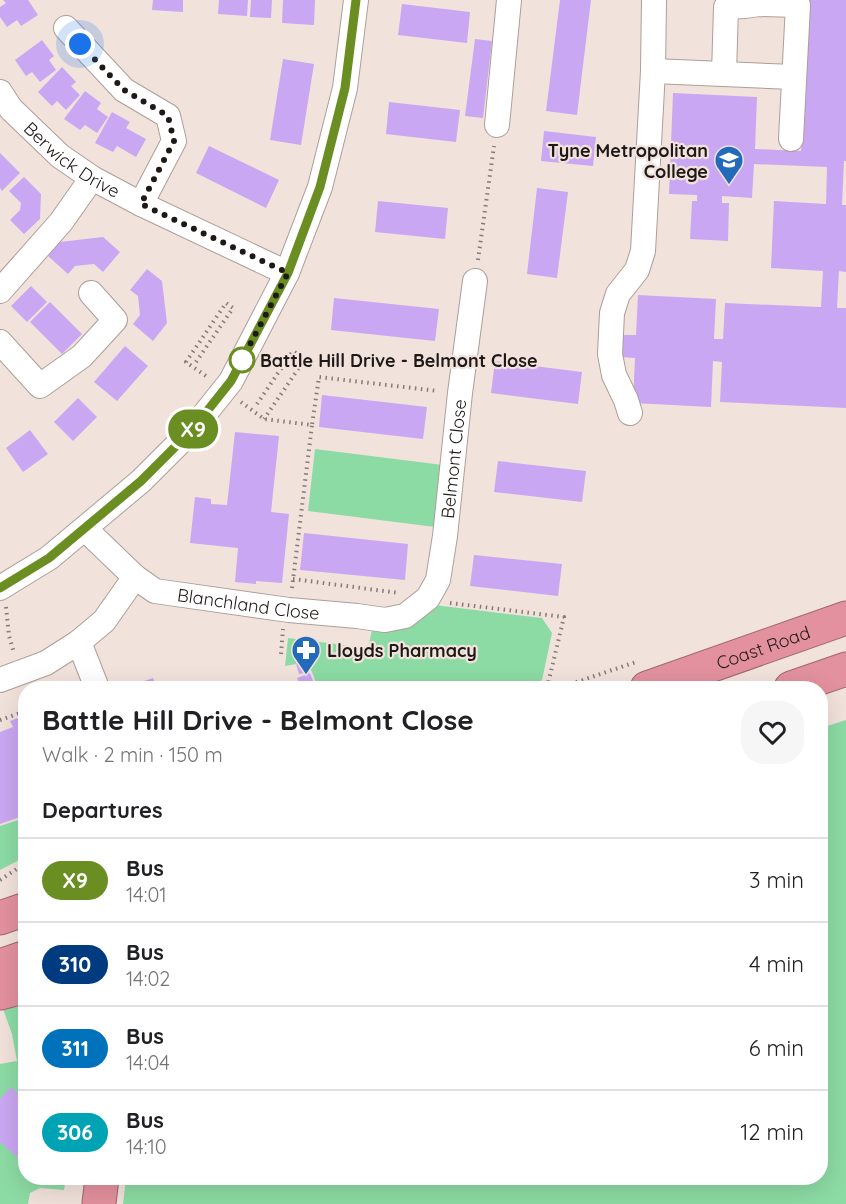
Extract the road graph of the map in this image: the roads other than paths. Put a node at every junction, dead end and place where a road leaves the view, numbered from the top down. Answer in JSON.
{"nodes":[{"id":1,"x":356,"y":0,"type":"edge"},
{"id":2,"x":509,"y":0,"type":"edge"},
{"id":3,"x":654,"y":0,"type":"edge"},
{"id":4,"x":66,"y":28,"type":"dead end"},
{"id":5,"x":653,"y":70,"type":"junction"},
{"id":6,"x":724,"y":74,"type":"junction"},
{"id":7,"x":794,"y":77,"type":"junction"},
{"id":8,"x":0,"y":92,"type":"edge"},
{"id":9,"x":497,"y":125,"type":"road end"},
{"id":10,"x":791,"y":139,"type":"dead end"},
{"id":11,"x":92,"y":178,"type":"junction"},
{"id":12,"x":141,"y":204,"type":"junction"},
{"id":13,"x":288,"y":273,"type":"junction"},
{"id":14,"x":475,"y":282,"type":"road end"},
{"id":15,"x":0,"y":291,"type":"edge"},
{"id":16,"x":91,"y":293,"type":"dead end"},
{"id":17,"x":0,"y":342,"type":"edge"},
{"id":18,"x":630,"y":413,"type":"dead end"},
{"id":19,"x":85,"y":529,"type":"junction"},
{"id":20,"x":135,"y":577,"type":"junction"},
{"id":21,"x":2,"y":587,"type":"edge"},
{"id":22,"x":428,"y":598,"type":"joint"},
{"id":23,"x":846,"y":618,"type":"edge"},
{"id":24,"x":79,"y":642,"type":"junction"},
{"id":25,"x":10,"y":676,"type":"edge"},
{"id":26,"x":94,"y":681,"type":"edge"},
{"id":27,"x":667,"y":681,"type":"edge"},
{"id":28,"x":18,"y":912,"type":"edge"},
{"id":29,"x":0,"y":918,"type":"edge"},
{"id":30,"x":18,"y":960,"type":"edge"},
{"id":31,"x":0,"y":966,"type":"edge"},
{"id":32,"x":18,"y":988,"type":"edge"},
{"id":33,"x":0,"y":993,"type":"edge"},
{"id":34,"x":101,"y":1185,"type":"edge"},
{"id":35,"x":99,"y":1204,"type":"edge"}],
"edges":[{"from":1,"to":13,"type":"street"},
{"from":2,"to":9,"type":"street"},
{"from":3,"to":5,"type":"street"},
{"from":4,"to":12,"type":"street"},
{"from":5,"to":6,"type":"street"},
{"from":5,"to":18,"type":"street"},
{"from":6,"to":7,"type":"street"},
{"from":6,"to":7,"type":"street"},
{"from":7,"to":10,"type":"street"},
{"from":8,"to":11,"type":"street","name":"Berwick Drive"},
{"from":11,"to":12,"type":"street","name":"Berwick Drive"},
{"from":11,"to":15,"type":"street"},
{"from":12,"to":13,"type":"street","name":"Berwick Drive"},
{"from":13,"to":19,"type":"street"},
{"from":14,"to":22,"type":"street","name":"Belmont Close"},
{"from":16,"to":17,"type":"street"},
{"from":19,"to":20,"type":"street","name":"Blanchland Close"},
{"from":19,"to":21,"type":"street"},
{"from":20,"to":22,"type":"street","name":"Blanchland Close"},
{"from":20,"to":24,"type":"street"},
{"from":23,"to":27,"type":"highway","name":"Coast Road"},
{"from":24,"to":25,"type":"street"},
{"from":24,"to":26,"type":"street"},
{"from":28,"to":29,"type":"highway"},
{"from":30,"to":31,"type":"highway"},
{"from":32,"to":33,"type":"highway"},
{"from":34,"to":35,"type":"highway"}]}
